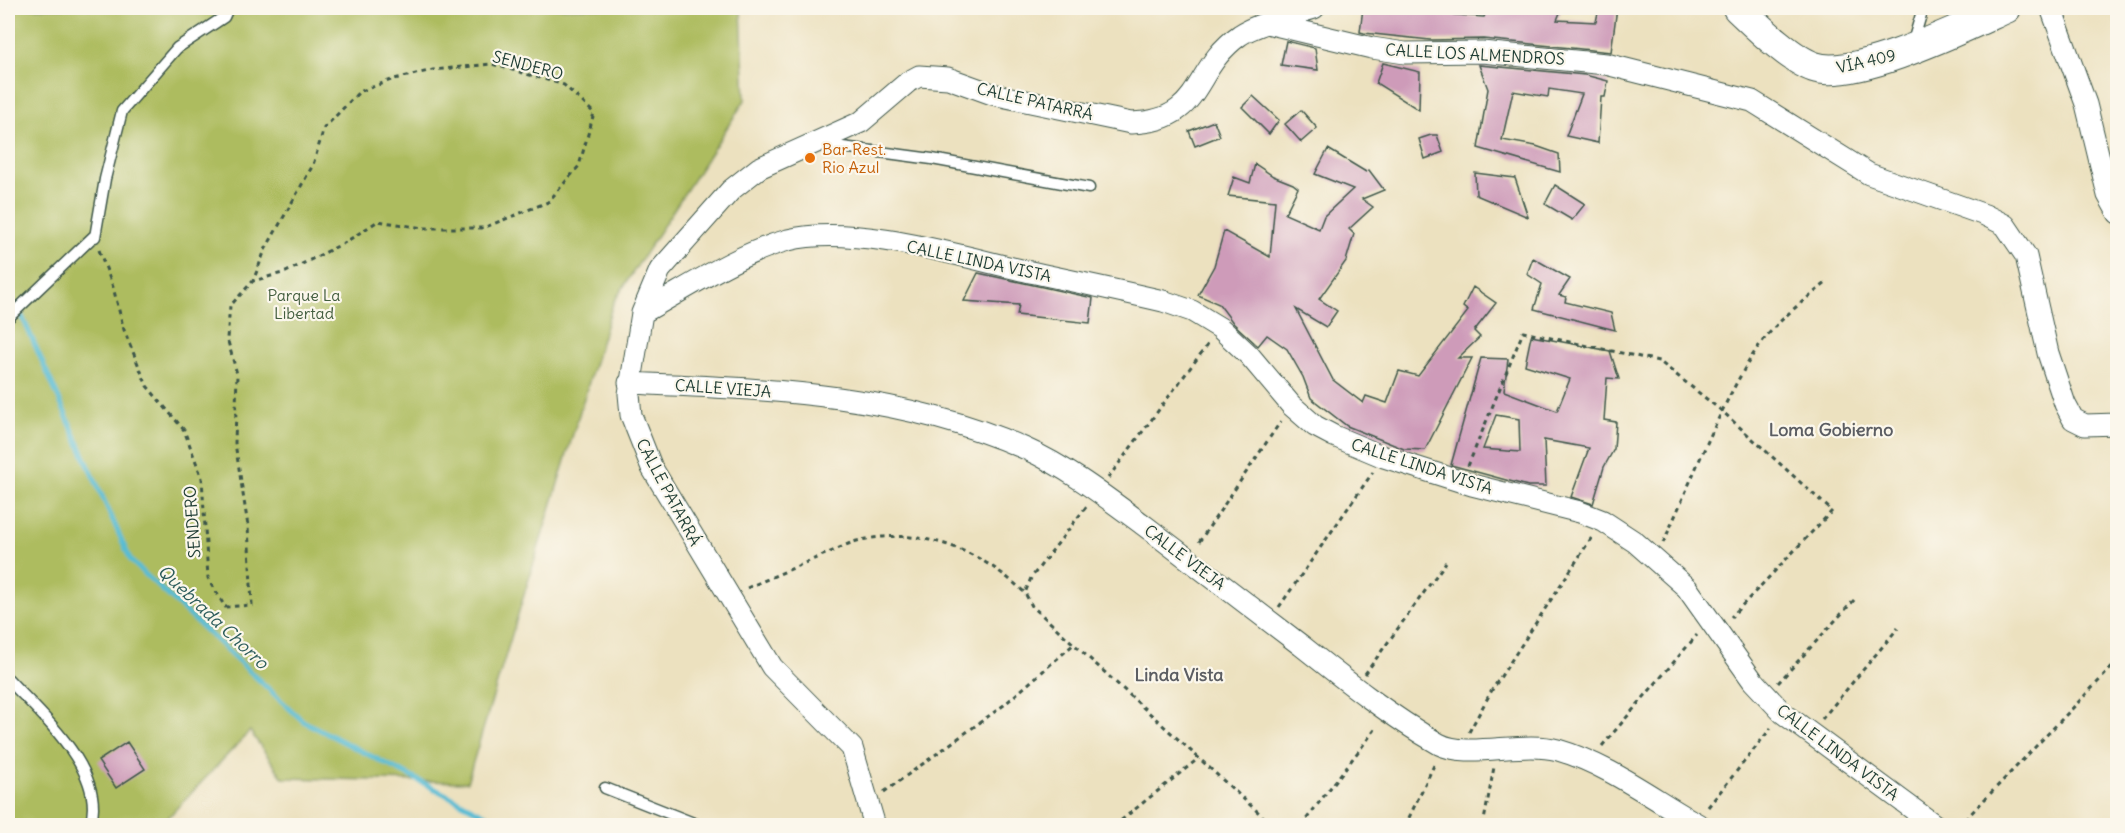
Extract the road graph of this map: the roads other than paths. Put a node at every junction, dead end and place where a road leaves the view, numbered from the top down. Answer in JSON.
{"nodes":[{"id":1,"x":228,"y":8,"type":"edge"},
{"id":2,"x":1314,"y":8,"type":"edge"},
{"id":3,"x":1738,"y":8,"type":"edge"},
{"id":4,"x":1923,"y":8,"type":"edge"},
{"id":5,"x":2006,"y":8,"type":"edge"},
{"id":6,"x":2051,"y":8,"type":"edge"},
{"id":7,"x":1271,"y":23,"type":"junction"},
{"id":8,"x":1910,"y":51,"type":"junction"},
{"id":9,"x":813,"y":144,"type":"junction"},
{"id":10,"x":1089,"y":188,"type":"dead end"},
{"id":11,"x":2118,"y":213,"type":"edge"},
{"id":12,"x":642,"y":313,"type":"junction"},
{"id":13,"x":8,"y":318,"type":"edge"},
{"id":14,"x":630,"y":383,"type":"junction"},
{"id":15,"x":2118,"y":424,"type":"edge"},
{"id":16,"x":8,"y":679,"type":"edge"},
{"id":17,"x":605,"y":788,"type":"dead end"},
{"id":18,"x":1698,"y":824,"type":"edge"},
{"id":19,"x":90,"y":825,"type":"edge"},
{"id":20,"x":701,"y":825,"type":"edge"},
{"id":21,"x":875,"y":825,"type":"edge"},
{"id":22,"x":1936,"y":825,"type":"edge"}],
"edges":[{"from":1,"to":13,"type":"lane"},
{"from":2,"to":7,"type":"street","name":"CALLE PATARRÁ"},
{"from":3,"to":8,"type":"street","name":"VÍA 409"},
{"from":4,"to":8,"type":"lane"},
{"from":5,"to":8,"type":"street","name":"VÍA 409"},
{"from":6,"to":11,"type":"street"},
{"from":7,"to":9,"type":"street","name":"CALLE PATARRÁ"},
{"from":7,"to":15,"type":"street","name":"CALLE LOS ALMENDROS"},
{"from":9,"to":10,"type":"lane"},
{"from":9,"to":12,"type":"street","name":"CALLE PATARRÁ"},
{"from":12,"to":14,"type":"street","name":"CALLE PATARRÁ"},
{"from":12,"to":22,"type":"street","name":"CALLE LINDA VISTA"},
{"from":14,"to":18,"type":"street","name":"CALLE VIEJA"},
{"from":14,"to":21,"type":"street","name":"CALLE PATARRÁ"},
{"from":16,"to":19,"type":"lane"},
{"from":17,"to":20,"type":"lane"}]}
